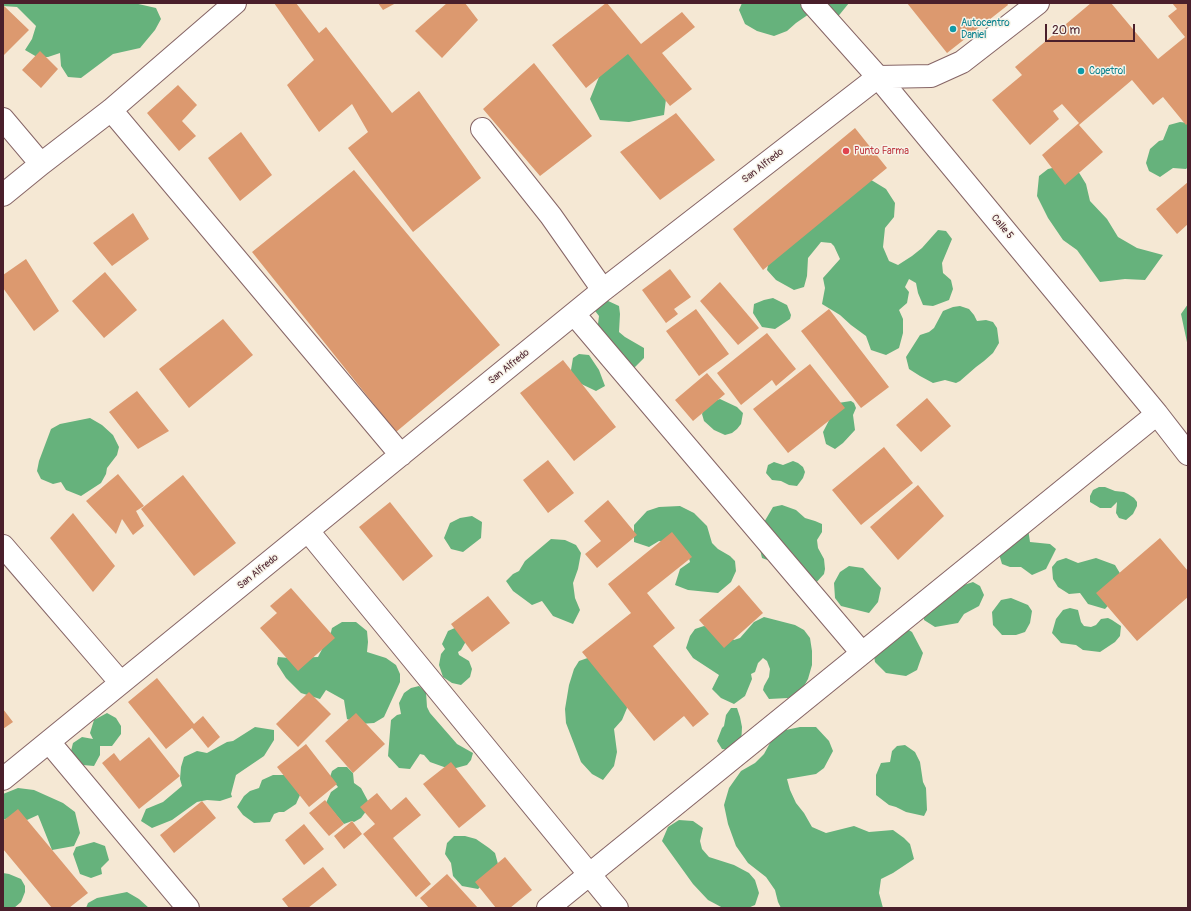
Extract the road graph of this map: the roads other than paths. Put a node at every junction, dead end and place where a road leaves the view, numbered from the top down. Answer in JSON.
{"nodes":[{"id":1,"x":235,"y":3,"type":"edge"},
{"id":2,"x":812,"y":3,"type":"edge"},
{"id":3,"x":1038,"y":3,"type":"edge"},
{"id":4,"x":878,"y":77,"type":"junction"},
{"id":5,"x":111,"y":110,"type":"junction"},
{"id":6,"x":3,"y":119,"type":"edge"},
{"id":7,"x":482,"y":129,"type":"dead end"},
{"id":8,"x":41,"y":164,"type":"junction"},
{"id":9,"x":3,"y":195,"type":"edge"},
{"id":10,"x":603,"y":290,"type":"junction"},
{"id":11,"x":574,"y":314,"type":"junction"},
{"id":12,"x":1157,"y":414,"type":"junction"},
{"id":13,"x":1188,"y":454,"type":"edge"},
{"id":14,"x":401,"y":455,"type":"junction"},
{"id":15,"x":308,"y":531,"type":"junction"},
{"id":16,"x":3,"y":546,"type":"edge"},
{"id":17,"x":862,"y":653,"type":"junction"},
{"id":18,"x":121,"y":683,"type":"junction"},
{"id":19,"x":49,"y":742,"type":"junction"},
{"id":20,"x":3,"y":779,"type":"edge"},
{"id":21,"x":589,"y":875,"type":"junction"},
{"id":22,"x":188,"y":908,"type":"edge"},
{"id":23,"x":548,"y":908,"type":"edge"},
{"id":24,"x":617,"y":908,"type":"edge"}],
"edges":[{"from":1,"to":5,"type":"street"},
{"from":2,"to":4,"type":"street","name":"Calle 5"},
{"from":3,"to":4,"type":"street"},
{"from":4,"to":10,"type":"street","name":"San Alfredo"},
{"from":4,"to":12,"type":"street","name":"Calle 5"},
{"from":5,"to":8,"type":"street"},
{"from":5,"to":14,"type":"street"},
{"from":6,"to":8,"type":"street"},
{"from":7,"to":10,"type":"street"},
{"from":8,"to":9,"type":"street"},
{"from":10,"to":11,"type":"street","name":"San Alfredo"},
{"from":11,"to":14,"type":"street","name":"San Alfredo"},
{"from":11,"to":17,"type":"street"},
{"from":12,"to":13,"type":"street","name":"Calle 5"},
{"from":12,"to":17,"type":"street"},
{"from":14,"to":15,"type":"street","name":"San Alfredo"},
{"from":15,"to":18,"type":"street","name":"San Alfredo"},
{"from":15,"to":21,"type":"street"},
{"from":16,"to":18,"type":"street"},
{"from":17,"to":21,"type":"street"},
{"from":18,"to":19,"type":"street","name":"San Alfredo"},
{"from":19,"to":20,"type":"street","name":"San Alfredo"},
{"from":19,"to":22,"type":"street"},
{"from":21,"to":23,"type":"street"},
{"from":21,"to":24,"type":"street"}]}
